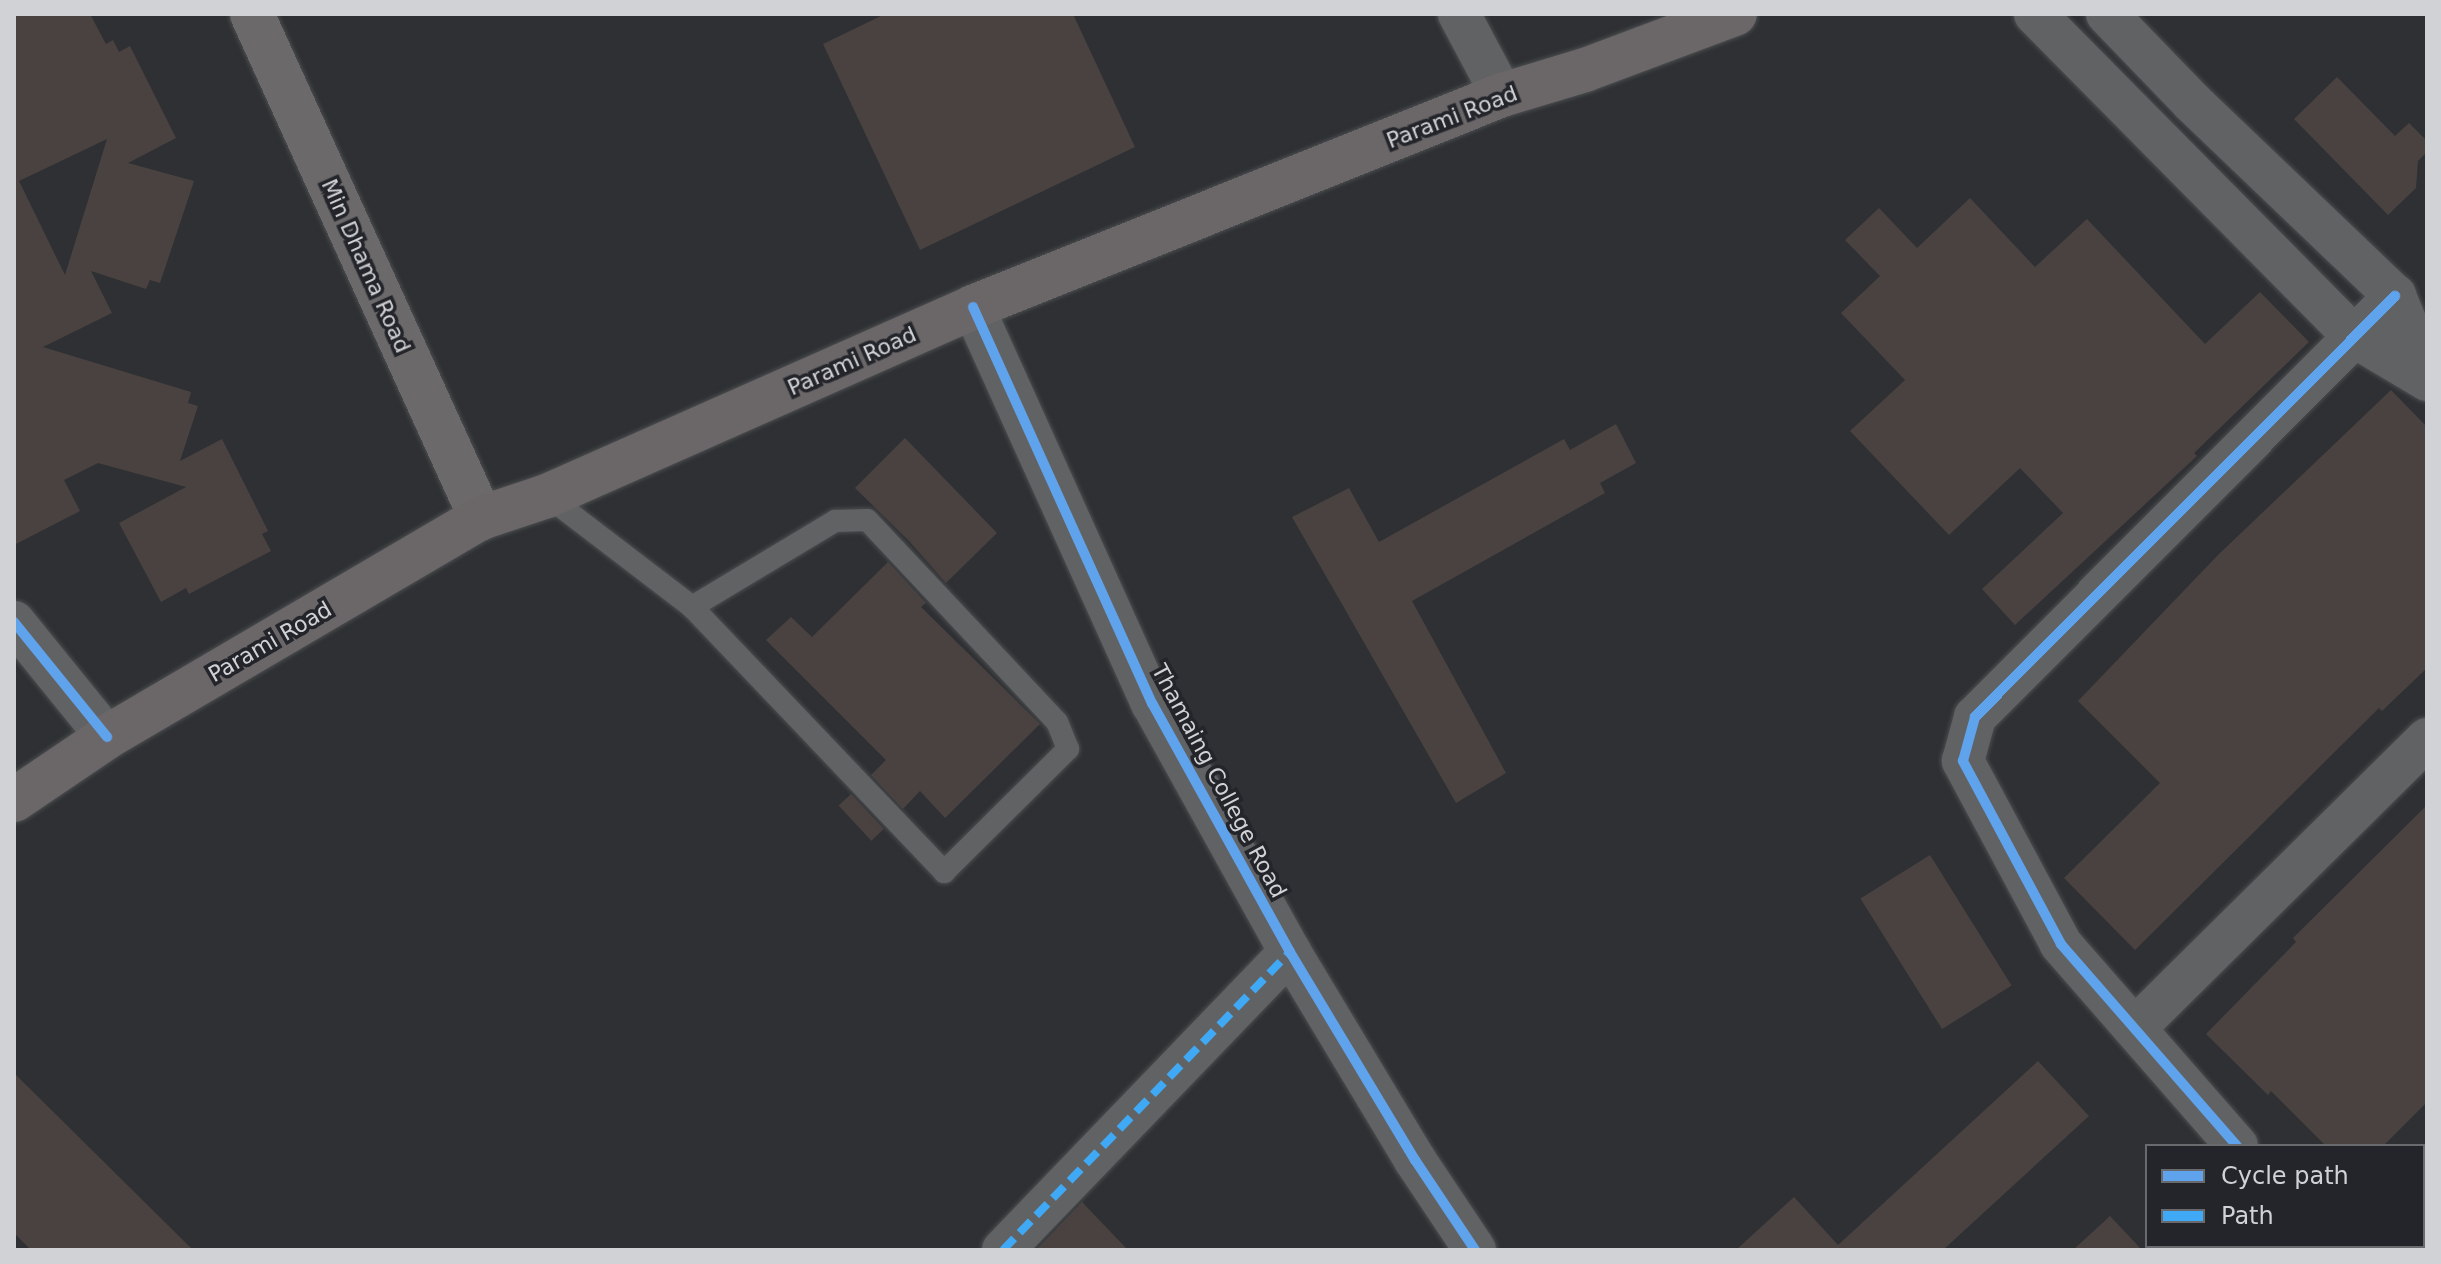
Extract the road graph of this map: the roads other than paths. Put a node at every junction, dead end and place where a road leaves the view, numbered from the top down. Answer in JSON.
{"nodes":[{"id":1,"x":252,"y":14,"type":"edge"},
{"id":2,"x":1459,"y":14,"type":"edge"},
{"id":3,"x":1735,"y":14,"type":"edge"},
{"id":4,"x":2035,"y":14,"type":"edge"},
{"id":5,"x":2107,"y":14,"type":"edge"},
{"id":6,"x":1502,"y":95,"type":"junction"},
{"id":7,"x":2193,"y":103,"type":"junction"},
{"id":8,"x":2158,"y":140,"type":"junction"},
{"id":9,"x":2395,"y":296,"type":"junction"},
{"id":10,"x":973,"y":307,"type":"junction"},
{"id":11,"x":2355,"y":337,"type":"junction"},
{"id":12,"x":2427,"y":373,"type":"edge"},
{"id":13,"x":2427,"y":380,"type":"edge"},
{"id":14,"x":547,"y":496,"type":"junction"},
{"id":15,"x":481,"y":518,"type":"junction"},
{"id":16,"x":692,"y":607,"type":"junction"},
{"id":17,"x":14,"y":622,"type":"edge"},
{"id":18,"x":107,"y":737,"type":"junction"},
{"id":19,"x":2427,"y":739,"type":"edge"},
{"id":20,"x":15,"y":798,"type":"edge"},
{"id":21,"x":1290,"y":952,"type":"junction"},
{"id":22,"x":2135,"y":1028,"type":"junction"},
{"id":23,"x":2235,"y":1144,"type":"edge"},
{"id":24,"x":1466,"y":1247,"type":"edge"},
{"id":25,"x":1003,"y":1250,"type":"edge"}],
"edges":[{"from":1,"to":15,"type":"main road","name":"Min Dhama Road"},
{"from":2,"to":6,"type":"street"},
{"from":3,"to":6,"type":"main road","name":"Parami Road"},
{"from":4,"to":8,"type":"street"},
{"from":5,"to":7,"type":"street"},
{"from":6,"to":10,"type":"main road","name":"Parami Road"},
{"from":7,"to":8,"type":"street"},
{"from":7,"to":9,"type":"street"},
{"from":8,"to":11,"type":"street"},
{"from":9,"to":11,"type":"street"},
{"from":9,"to":12,"type":"street"},
{"from":10,"to":14,"type":"main road","name":"Parami Road"},
{"from":10,"to":21,"type":"street","name":"Thamaing College Road"},
{"from":11,"to":13,"type":"street"},
{"from":11,"to":22,"type":"street"},
{"from":14,"to":15,"type":"main road","name":"Parami Road"},
{"from":14,"to":16,"type":"lane"},
{"from":15,"to":18,"type":"main road","name":"Parami Road"},
{"from":16,"to":16,"type":"lane"},
{"from":17,"to":18,"type":"street"},
{"from":18,"to":20,"type":"main road","name":"Parami Road"},
{"from":19,"to":22,"type":"street"},
{"from":21,"to":24,"type":"street","name":"Thamaing College Road"},
{"from":21,"to":25,"type":"street"},
{"from":22,"to":23,"type":"street"}]}
